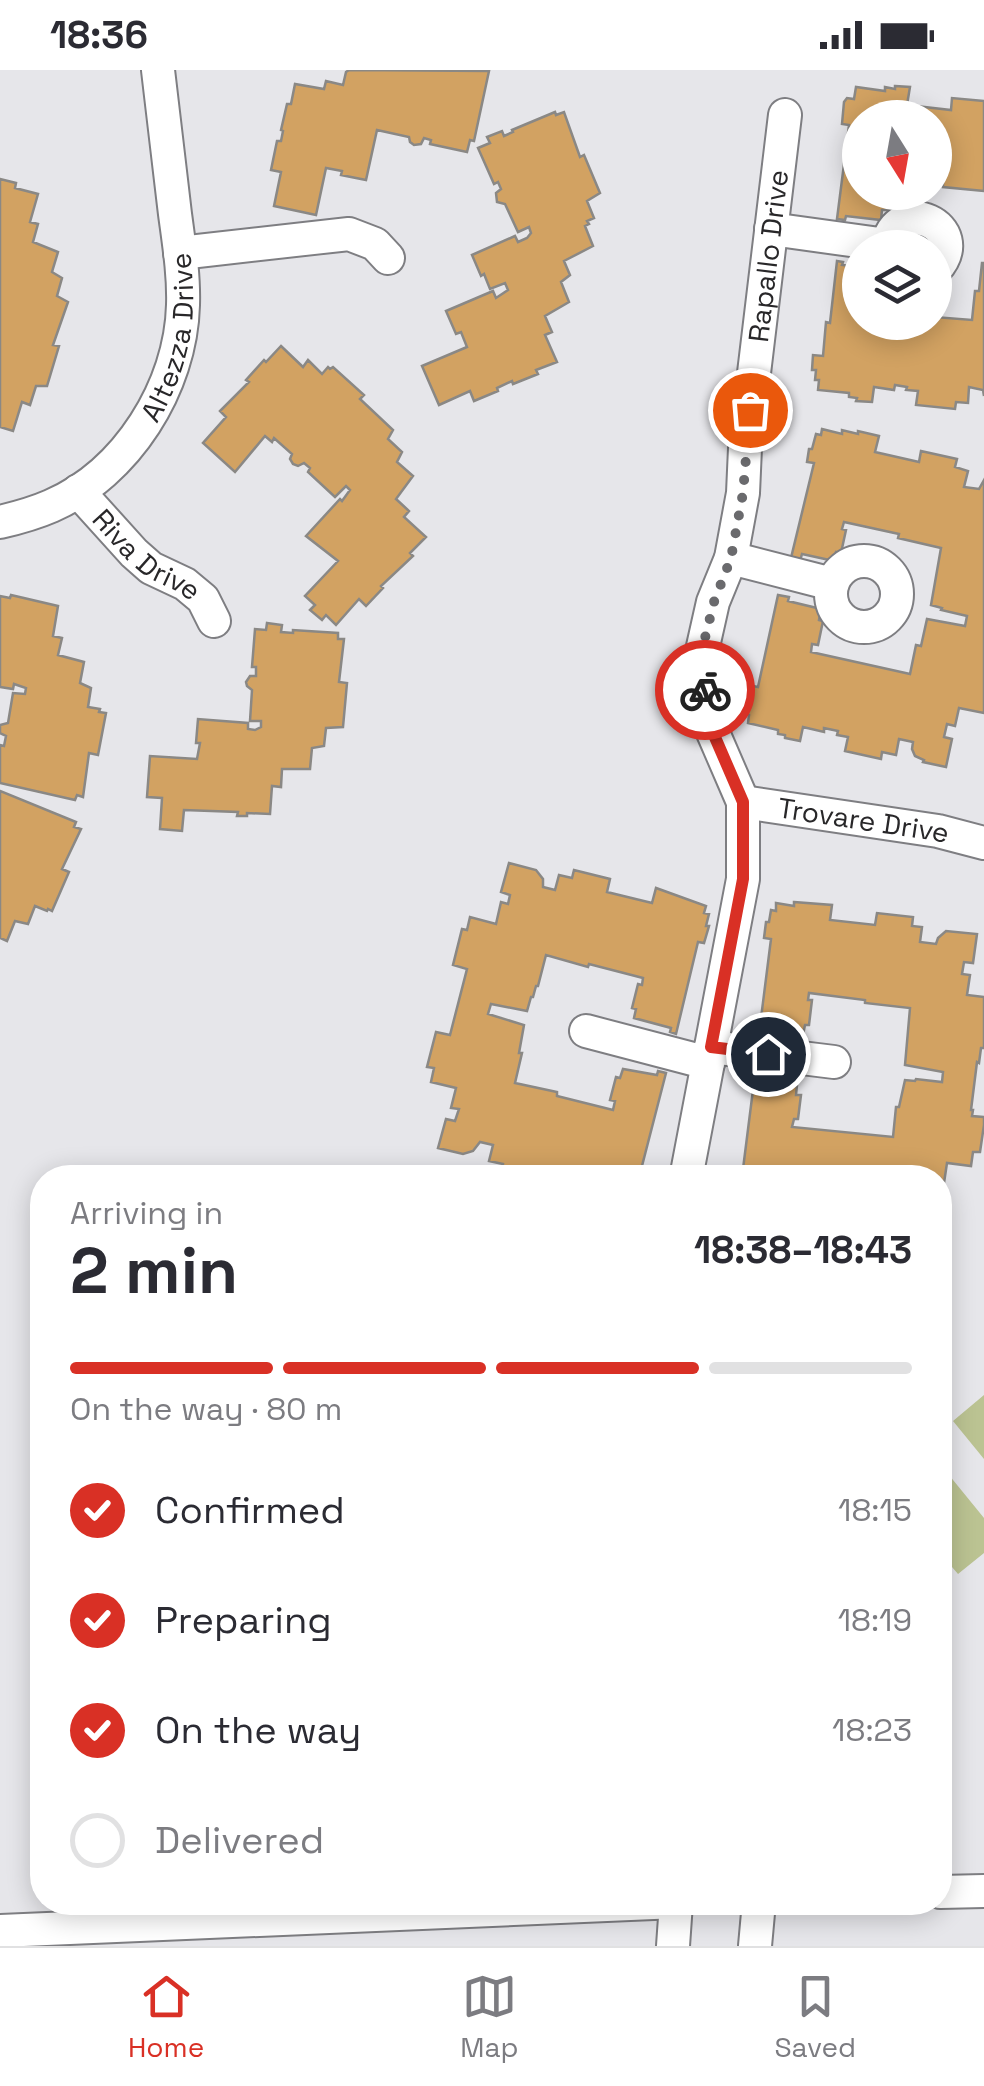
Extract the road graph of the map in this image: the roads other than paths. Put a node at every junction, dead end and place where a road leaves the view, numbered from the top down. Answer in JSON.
{"nodes":[{"id":1,"x":158,"y":70,"type":"edge"},
{"id":2,"x":785,"y":115,"type":"dead end"},
{"id":3,"x":772,"y":229,"type":"junction"},
{"id":4,"x":894,"y":230,"type":"edge"},
{"id":5,"x":941,"y":230,"type":"edge"},
{"id":6,"x":842,"y":239,"type":"edge"},
{"id":7,"x":180,"y":253,"type":"junction"},
{"id":8,"x":388,"y":258,"type":"dead end"},
{"id":9,"x":78,"y":491,"type":"junction"},
{"id":10,"x":0,"y":522,"type":"edge"},
{"id":11,"x":731,"y":558,"type":"junction"},
{"id":12,"x":832,"y":584,"type":"dead end"},
{"id":13,"x":214,"y":621,"type":"dead end"},
{"id":14,"x":743,"y":802,"type":"junction"},
{"id":15,"x":984,"y":843,"type":"edge"},
{"id":16,"x":586,"y":1031,"type":"dead end"},
{"id":17,"x":710,"y":1055,"type":"junction"},
{"id":18,"x":834,"y":1062,"type":"dead end"},
{"id":19,"x":689,"y":1165,"type":"edge"},
{"id":20,"x":984,"y":1891,"type":"edge"},
{"id":21,"x":952,"y":1892,"type":"edge"},
{"id":22,"x":374,"y":1915,"type":"edge"},
{"id":23,"x":676,"y":1915,"type":"edge"},
{"id":24,"x":758,"y":1915,"type":"edge"},
{"id":25,"x":0,"y":1931,"type":"edge"},
{"id":26,"x":674,"y":1946,"type":"edge"},
{"id":27,"x":756,"y":1946,"type":"edge"}],
"edges":[{"from":1,"to":7,"type":"street","name":"Altezza Drive"},
{"from":2,"to":3,"type":"street","name":"Rapallo Drive"},
{"from":3,"to":6,"type":"street"},
{"from":3,"to":11,"type":"street","name":"Rapallo Drive"},
{"from":4,"to":5,"type":"street"},
{"from":7,"to":8,"type":"street"},
{"from":7,"to":9,"type":"street","name":"Altezza Drive"},
{"from":9,"to":10,"type":"street","name":"Altezza Drive"},
{"from":9,"to":13,"type":"street","name":"Riva Drive"},
{"from":11,"to":12,"type":"street"},
{"from":11,"to":14,"type":"street","name":"Rapallo Drive"},
{"from":14,"to":15,"type":"street","name":"Trovare Drive"},
{"from":14,"to":17,"type":"street"},
{"from":16,"to":17,"type":"street"},
{"from":17,"to":18,"type":"street"},
{"from":17,"to":19,"type":"street"},
{"from":20,"to":21,"type":"street"},
{"from":22,"to":25,"type":"street"},
{"from":23,"to":26,"type":"street"},
{"from":24,"to":27,"type":"street"}]}
